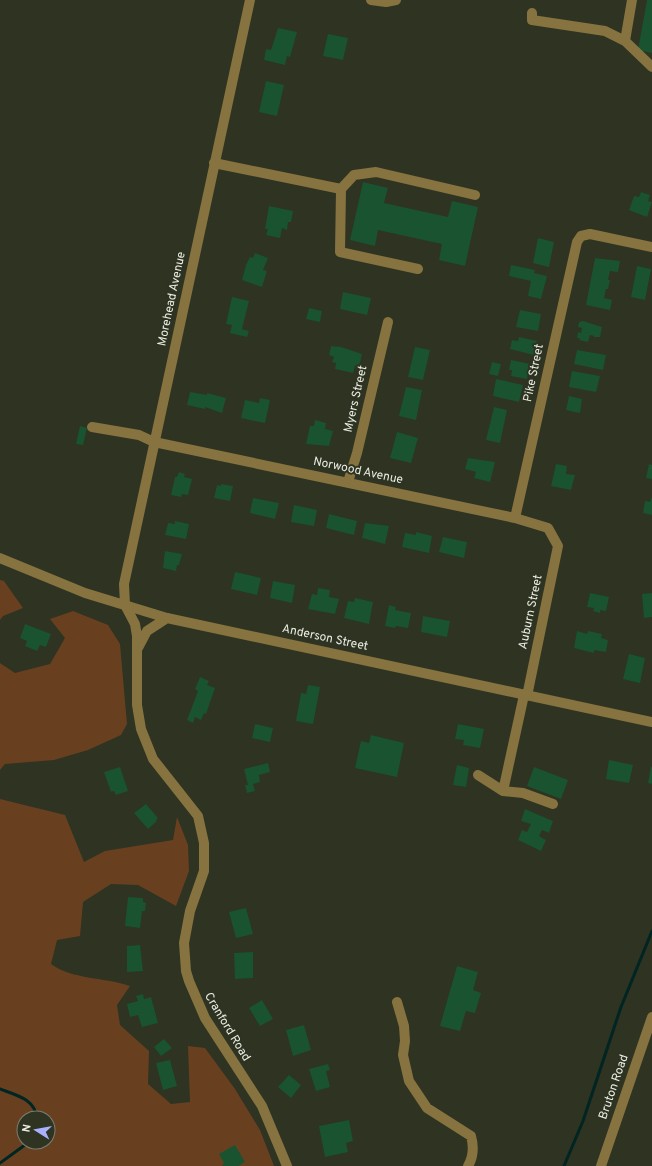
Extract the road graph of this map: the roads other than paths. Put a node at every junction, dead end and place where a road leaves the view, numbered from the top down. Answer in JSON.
{"nodes":[{"id":1,"x":250,"y":0,"type":"edge"},
{"id":2,"x":371,"y":0,"type":"edge"},
{"id":3,"x":395,"y":0,"type":"edge"},
{"id":4,"x":632,"y":0,"type":"edge"},
{"id":5,"x":532,"y":13,"type":"dead end"},
{"id":6,"x":624,"y":41,"type":"junction"},
{"id":7,"x":652,"y":66,"type":"edge"},
{"id":8,"x":214,"y":163,"type":"junction"},
{"id":9,"x":341,"y":189,"type":"junction"},
{"id":10,"x":475,"y":195,"type":"dead end"},
{"id":11,"x":652,"y":247,"type":"edge"},
{"id":12,"x":418,"y":269,"type":"dead end"},
{"id":13,"x":388,"y":322,"type":"dead end"},
{"id":14,"x":92,"y":427,"type":"dead end"},
{"id":15,"x":154,"y":442,"type":"junction"},
{"id":16,"x":348,"y":482,"type":"junction"},
{"id":17,"x":515,"y":518,"type":"junction"},
{"id":18,"x":553,"y":534,"type":"joint"},
{"id":19,"x":0,"y":558,"type":"edge"},
{"id":20,"x":125,"y":605,"type":"junction"},
{"id":21,"x":167,"y":618,"type":"junction"},
{"id":22,"x":138,"y":648,"type":"junction"},
{"id":23,"x":526,"y":696,"type":"junction"},
{"id":24,"x":652,"y":722,"type":"edge"},
{"id":25,"x":478,"y":775,"type":"dead end"},
{"id":26,"x":503,"y":791,"type":"junction"},
{"id":27,"x":553,"y":804,"type":"dead end"},
{"id":28,"x":397,"y":1002,"type":"dead end"},
{"id":29,"x":652,"y":1017,"type":"edge"},
{"id":30,"x":649,"y":1039,"type":"edge"},
{"id":31,"x":288,"y":1166,"type":"edge"},
{"id":32,"x":468,"y":1166,"type":"edge"},
{"id":33,"x":600,"y":1166,"type":"edge"}],
"edges":[{"from":1,"to":8,"type":"street","name":"Morehead Avenue"},
{"from":2,"to":3,"type":"street"},
{"from":4,"to":6,"type":"street"},
{"from":5,"to":6,"type":"street"},
{"from":6,"to":7,"type":"street"},
{"from":8,"to":9,"type":"street"},
{"from":8,"to":15,"type":"street","name":"Morehead Avenue"},
{"from":9,"to":10,"type":"street"},
{"from":9,"to":12,"type":"street"},
{"from":11,"to":17,"type":"street","name":"Pike Street"},
{"from":13,"to":16,"type":"street","name":"Myers Street"},
{"from":14,"to":15,"type":"street","name":"Norwood Avenue"},
{"from":15,"to":16,"type":"street","name":"Norwood Avenue"},
{"from":15,"to":20,"type":"street","name":"Morehead Avenue"},
{"from":16,"to":17,"type":"street","name":"Norwood Avenue"},
{"from":17,"to":18,"type":"street","name":"Norwood Avenue"},
{"from":18,"to":23,"type":"street","name":"Auburn Street"},
{"from":19,"to":20,"type":"street","name":"Anderson Street"},
{"from":20,"to":21,"type":"street","name":"Anderson Street"},
{"from":20,"to":22,"type":"street","name":"Cranford Road"},
{"from":21,"to":22,"type":"street","name":"Cranford Road"},
{"from":21,"to":23,"type":"street","name":"Anderson Street"},
{"from":22,"to":31,"type":"street","name":"Cranford Road"},
{"from":23,"to":24,"type":"street","name":"Anderson Street"},
{"from":23,"to":26,"type":"street","name":"Auburn Street"},
{"from":25,"to":26,"type":"street"},
{"from":26,"to":27,"type":"street"},
{"from":28,"to":32,"type":"street"},
{"from":29,"to":30,"type":"street","name":"Bruton Road"},
{"from":30,"to":33,"type":"street","name":"Bruton Road"}]}
